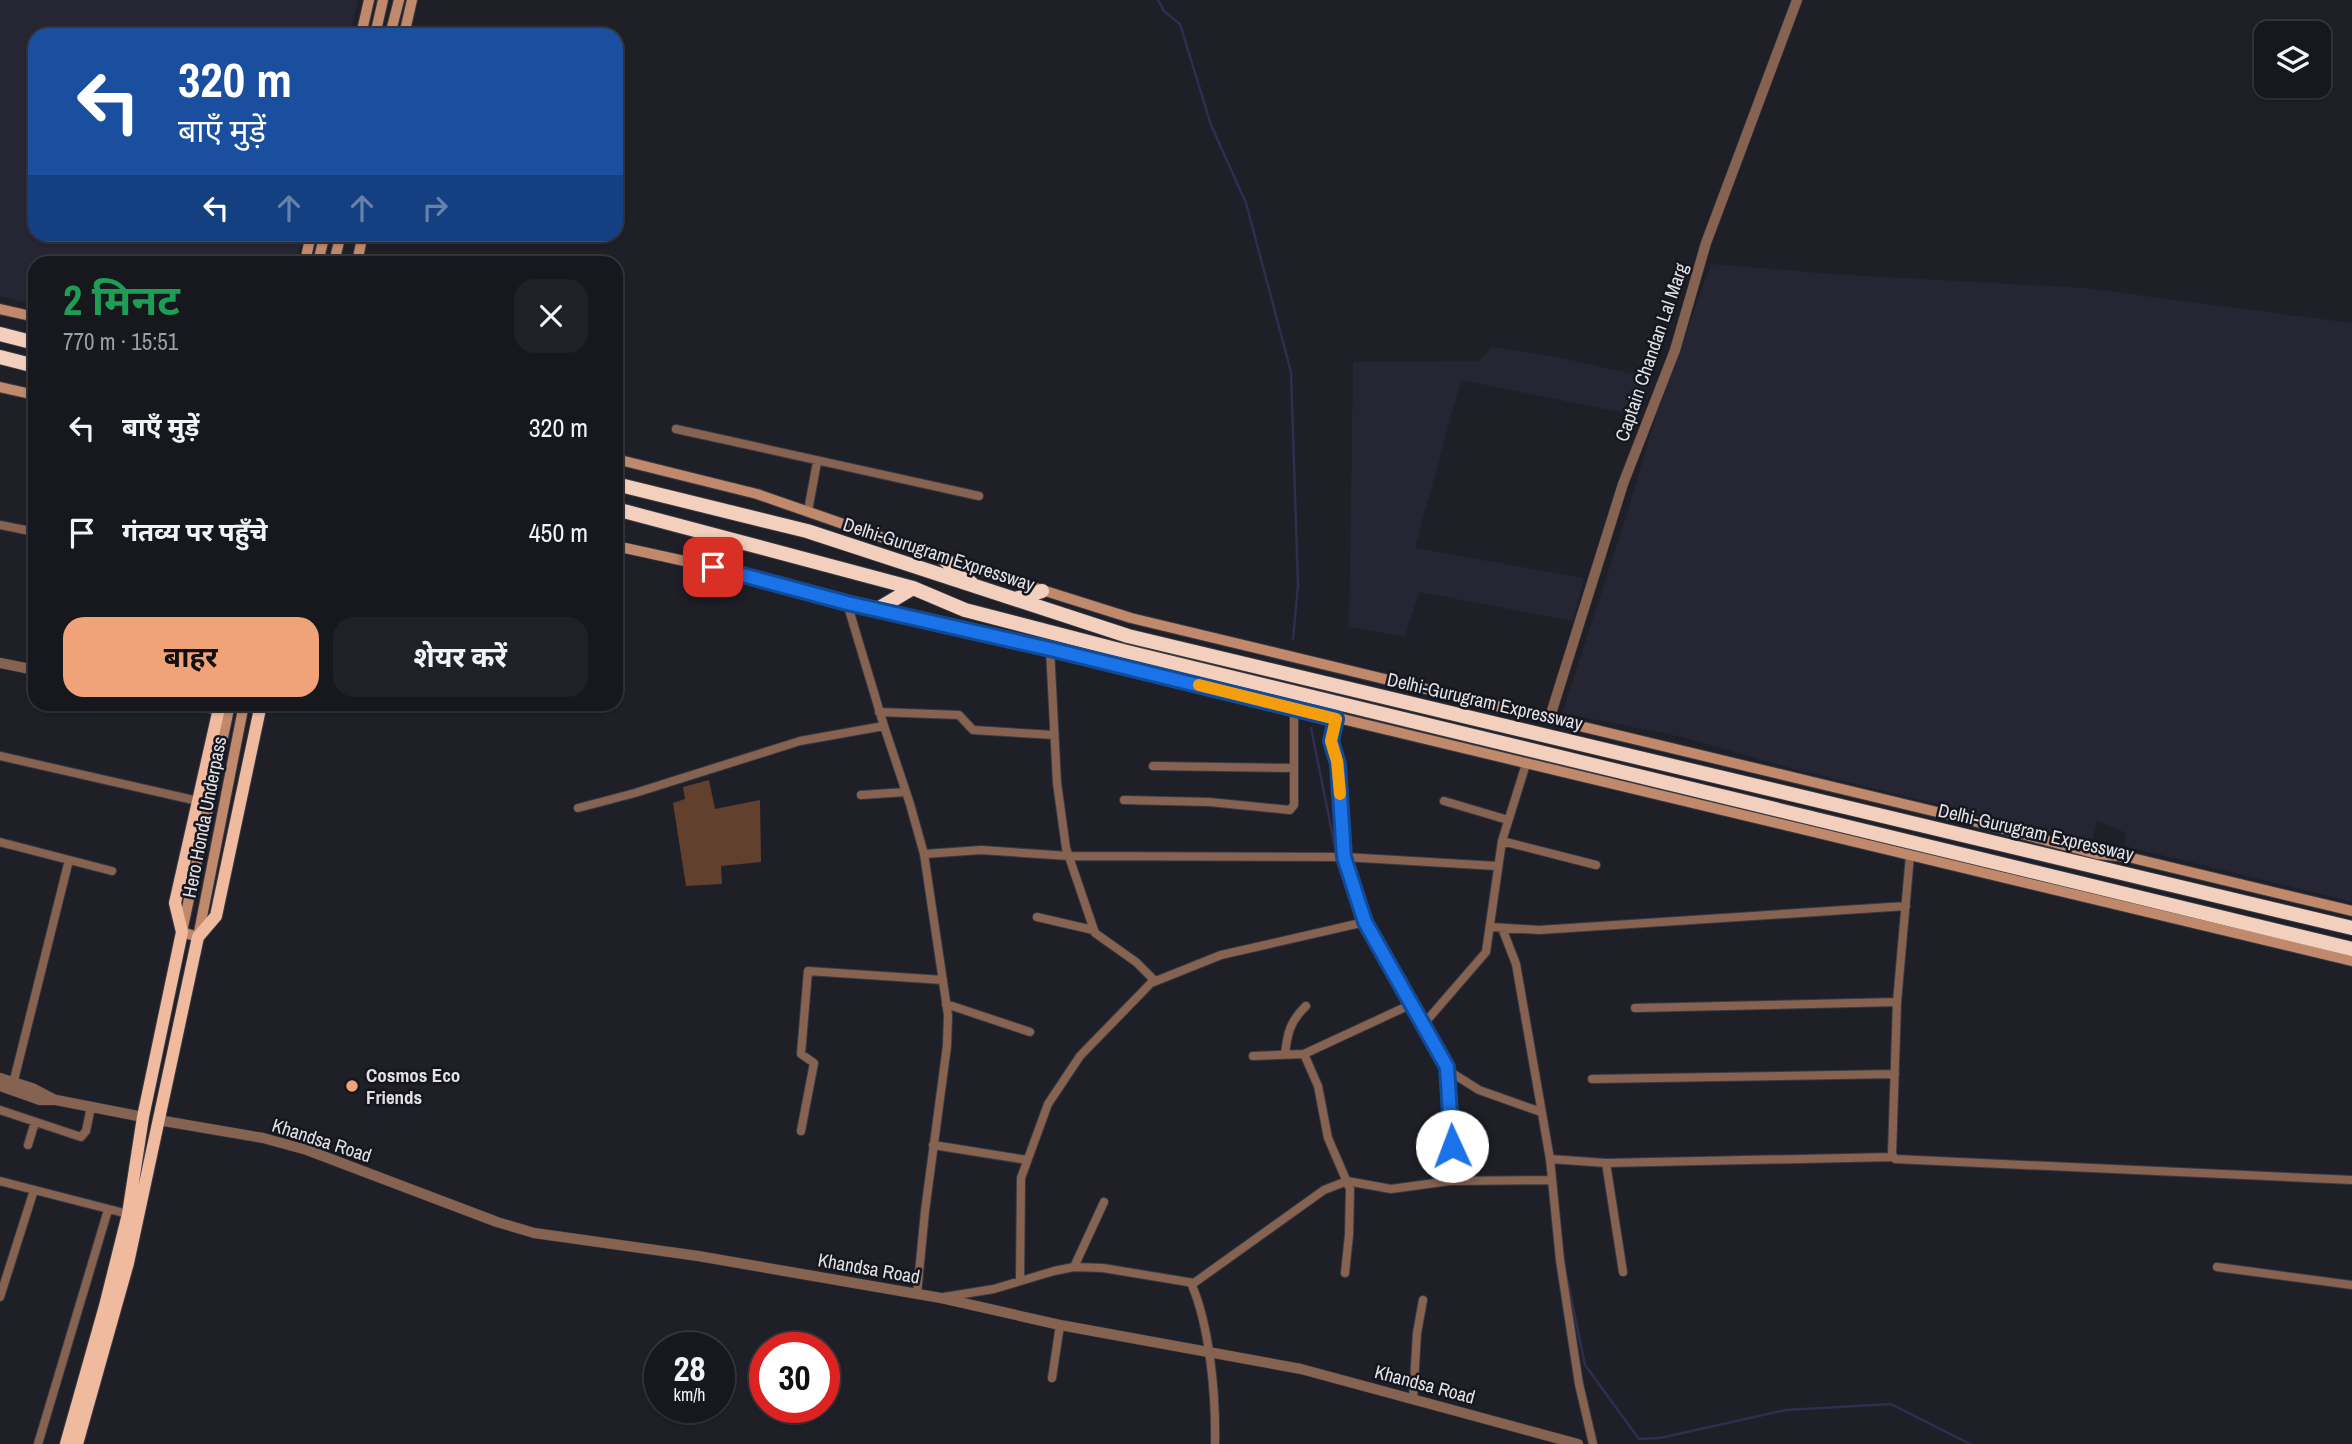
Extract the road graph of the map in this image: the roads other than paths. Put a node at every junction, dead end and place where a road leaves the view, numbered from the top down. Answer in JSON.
{"nodes":[{"id":1,"x":369,"y":0,"type":"edge"},
{"id":2,"x":383,"y":0,"type":"edge"},
{"id":3,"x":399,"y":0,"type":"edge"},
{"id":4,"x":412,"y":0,"type":"edge"},
{"id":5,"x":1797,"y":0,"type":"edge"},
{"id":6,"x":363,"y":28,"type":"edge"},
{"id":7,"x":377,"y":28,"type":"edge"},
{"id":8,"x":392,"y":28,"type":"edge"},
{"id":9,"x":406,"y":28,"type":"edge"},
{"id":10,"x":0,"y":309,"type":"edge"},
{"id":11,"x":28,"y":315,"type":"edge"},
{"id":12,"x":0,"y":334,"type":"edge"},
{"id":13,"x":28,"y":341,"type":"edge"},
{"id":14,"x":0,"y":357,"type":"edge"},
{"id":15,"x":28,"y":364,"type":"edge"},
{"id":16,"x":0,"y":387,"type":"edge"},
{"id":17,"x":28,"y":393,"type":"edge"},
{"id":18,"x":676,"y":429,"type":"dead end"},
{"id":19,"x":623,"y":461,"type":"edge"},
{"id":20,"x":817,"y":462,"type":"junction"},
{"id":21,"x":623,"y":486,"type":"edge"},
{"id":22,"x":979,"y":496,"type":"dead end"},
{"id":23,"x":623,"y":511,"type":"edge"},
{"id":24,"x":808,"y":512,"type":"junction"},
{"id":25,"x":0,"y":525,"type":"edge"},
{"id":26,"x":28,"y":531,"type":"edge"},
{"id":27,"x":623,"y":548,"type":"edge"},
{"id":28,"x":944,"y":559,"type":"junction"},
{"id":29,"x":976,"y":586,"type":"junction"},
{"id":30,"x":913,"y":589,"type":"junction"},
{"id":31,"x":1042,"y":591,"type":"junction"},
{"id":32,"x":1015,"y":599,"type":"junction"},
{"id":33,"x":847,"y":603,"type":"junction"},
{"id":34,"x":876,"y":610,"type":"junction"},
{"id":35,"x":1050,"y":649,"type":"junction"},
{"id":36,"x":0,"y":663,"type":"edge"},
{"id":37,"x":28,"y":669,"type":"edge"},
{"id":38,"x":1294,"y":708,"type":"junction"},
{"id":39,"x":222,"y":711,"type":"edge"},
{"id":40,"x":222,"y":711,"type":"edge"},
{"id":41,"x":243,"y":711,"type":"edge"},
{"id":42,"x":260,"y":711,"type":"edge"},
{"id":43,"x":879,"y":712,"type":"junction"},
{"id":44,"x":1364,"y":718,"type":"junction"},
{"id":45,"x":1336,"y":719,"type":"junction"},
{"id":46,"x":1549,"y":720,"type":"junction"},
{"id":47,"x":884,"y":726,"type":"junction"},
{"id":48,"x":1054,"y":735,"type":"junction"},
{"id":49,"x":0,"y":756,"type":"edge"},
{"id":50,"x":1526,"y":764,"type":"junction"},
{"id":51,"x":1153,"y":766,"type":"dead end"},
{"id":52,"x":1294,"y":768,"type":"junction"},
{"id":53,"x":906,"y":792,"type":"junction"},
{"id":54,"x":862,"y":794,"type":"dead end"},
{"id":55,"x":1124,"y":800,"type":"dead end"},
{"id":56,"x":198,"y":801,"type":"junction"},
{"id":57,"x":1444,"y":802,"type":"dead end"},
{"id":58,"x":578,"y":808,"type":"dead end"},
{"id":59,"x":1508,"y":820,"type":"junction"},
{"id":60,"x":1502,"y":841,"type":"junction"},
{"id":61,"x":0,"y":842,"type":"edge"},
{"id":62,"x":924,"y":854,"type":"junction"},
{"id":63,"x":1910,"y":855,"type":"junction"},
{"id":64,"x":1069,"y":856,"type":"junction"},
{"id":65,"x":1344,"y":857,"type":"junction"},
{"id":66,"x":69,"y":860,"type":"junction"},
{"id":67,"x":1596,"y":865,"type":"dead end"},
{"id":68,"x":1497,"y":866,"type":"junction"},
{"id":69,"x":112,"y":871,"type":"dead end"},
{"id":70,"x":1906,"y":906,"type":"junction"},
{"id":71,"x":2352,"y":911,"type":"edge"},
{"id":72,"x":1037,"y":917,"type":"dead end"},
{"id":73,"x":1365,"y":922,"type":"junction"},
{"id":74,"x":1491,"y":927,"type":"junction"},
{"id":75,"x":1502,"y":928,"type":"junction"},
{"id":76,"x":2352,"y":928,"type":"edge"},
{"id":77,"x":1093,"y":930,"type":"junction"},
{"id":78,"x":182,"y":932,"type":"junction"},
{"id":79,"x":198,"y":937,"type":"junction"},
{"id":80,"x":2352,"y":949,"type":"edge"},
{"id":81,"x":2352,"y":961,"type":"edge"},
{"id":82,"x":943,"y":980,"type":"junction"},
{"id":83,"x":1155,"y":981,"type":"junction"},
{"id":84,"x":1897,"y":1002,"type":"junction"},
{"id":85,"x":946,"y":1004,"type":"junction"},
{"id":86,"x":1412,"y":1004,"type":"junction"},
{"id":87,"x":1306,"y":1006,"type":"dead end"},
{"id":88,"x":1635,"y":1008,"type":"dead end"},
{"id":89,"x":1422,"y":1026,"type":"junction"},
{"id":90,"x":1030,"y":1032,"type":"dead end"},
{"id":91,"x":1304,"y":1054,"type":"junction"},
{"id":92,"x":1285,"y":1055,"type":"junction"},
{"id":93,"x":1253,"y":1056,"type":"dead end"},
{"id":94,"x":1447,"y":1067,"type":"junction"},
{"id":95,"x":1895,"y":1074,"type":"junction"},
{"id":96,"x":0,"y":1078,"type":"edge"},
{"id":97,"x":1592,"y":1079,"type":"dead end"},
{"id":98,"x":0,"y":1086,"type":"edge"},
{"id":99,"x":12,"y":1086,"type":"junction"},
{"id":100,"x":91,"y":1107,"type":"junction"},
{"id":101,"x":0,"y":1110,"type":"edge"},
{"id":102,"x":1541,"y":1112,"type":"junction"},
{"id":103,"x":144,"y":1117,"type":"junction"},
{"id":104,"x":158,"y":1121,"type":"junction"},
{"id":105,"x":35,"y":1122,"type":"junction"},
{"id":106,"x":800,"y":1130,"type":"dead end"},
{"id":107,"x":28,"y":1145,"type":"dead end"},
{"id":108,"x":933,"y":1145,"type":"junction"},
{"id":109,"x":1893,"y":1157,"type":"junction"},
{"id":110,"x":1550,"y":1159,"type":"junction"},
{"id":111,"x":1027,"y":1160,"type":"junction"},
{"id":112,"x":1606,"y":1163,"type":"junction"},
{"id":113,"x":1552,"y":1180,"type":"junction"},
{"id":114,"x":2352,"y":1180,"type":"edge"},
{"id":115,"x":0,"y":1181,"type":"edge"},
{"id":116,"x":1347,"y":1181,"type":"junction"},
{"id":117,"x":1450,"y":1181,"type":"junction"},
{"id":118,"x":34,"y":1191,"type":"junction"},
{"id":119,"x":1104,"y":1202,"type":"dead end"},
{"id":120,"x":108,"y":1210,"type":"junction"},
{"id":121,"x":128,"y":1214,"type":"junction"},
{"id":122,"x":2217,"y":1266,"type":"dead end"},
{"id":123,"x":1074,"y":1267,"type":"junction"},
{"id":124,"x":1623,"y":1272,"type":"dead end"},
{"id":125,"x":119,"y":1273,"type":"junction"},
{"id":126,"x":1345,"y":1273,"type":"dead end"},
{"id":127,"x":4,"y":1274,"type":"edge"},
{"id":128,"x":1020,"y":1281,"type":"junction"},
{"id":129,"x":1192,"y":1283,"type":"junction"},
{"id":130,"x":2352,"y":1285,"type":"edge"},
{"id":131,"x":917,"y":1294,"type":"junction"},
{"id":132,"x":0,"y":1297,"type":"edge"},
{"id":133,"x":942,"y":1298,"type":"junction"},
{"id":134,"x":1423,"y":1300,"type":"dead end"},
{"id":135,"x":1060,"y":1325,"type":"junction"},
{"id":136,"x":1208,"y":1350,"type":"junction"},
{"id":137,"x":1052,"y":1378,"type":"dead end"},
{"id":138,"x":1413,"y":1399,"type":"junction"},
{"id":139,"x":38,"y":1444,"type":"edge"},
{"id":140,"x":66,"y":1444,"type":"edge"},
{"id":141,"x":77,"y":1444,"type":"edge"},
{"id":142,"x":1214,"y":1444,"type":"edge"},
{"id":143,"x":1578,"y":1444,"type":"edge"},
{"id":144,"x":1593,"y":1444,"type":"edge"}],
"edges":[{"from":1,"to":6,"type":"main road"},
{"from":2,"to":7,"type":"main road"},
{"from":3,"to":8,"type":"main road"},
{"from":4,"to":9,"type":"main road"},
{"from":5,"to":46,"type":"street","name":"Captain Chandan Lal Marg"},
{"from":10,"to":11,"type":"main road"},
{"from":12,"to":13,"type":"highway"},
{"from":14,"to":15,"type":"highway"},
{"from":16,"to":17,"type":"main road"},
{"from":18,"to":20,"type":"street"},
{"from":19,"to":24,"type":"main road"},
{"from":20,"to":22,"type":"street"},
{"from":20,"to":24,"type":"street"},
{"from":21,"to":29,"type":"highway","name":"Delhi-Gurugram Expressway"},
{"from":23,"to":30,"type":"highway","name":"Delhi-Gurugram Expressway"},
{"from":24,"to":28,"type":"main road"},
{"from":25,"to":26,"type":"street"},
{"from":27,"to":33,"type":"main road"},
{"from":28,"to":29,"type":"highway"},
{"from":28,"to":31,"type":"main road"},
{"from":29,"to":32,"type":"highway","name":"Delhi-Gurugram Expressway"},
{"from":30,"to":34,"type":"highway"},
{"from":30,"to":44,"type":"highway","name":"Delhi-Gurugram Expressway"},
{"from":31,"to":32,"type":"highway"},
{"from":31,"to":46,"type":"main road"},
{"from":32,"to":76,"type":"highway","name":"Delhi-Gurugram Expressway"},
{"from":33,"to":34,"type":"main road"},
{"from":33,"to":43,"type":"street"},
{"from":34,"to":35,"type":"main road"},
{"from":35,"to":38,"type":"main road"},
{"from":35,"to":48,"type":"street"},
{"from":36,"to":37,"type":"street"},
{"from":38,"to":45,"type":"main road"},
{"from":38,"to":52,"type":"street"},
{"from":39,"to":56,"type":"highway"},
{"from":40,"to":78,"type":"main road","name":"Hero Honda Underpass"},
{"from":41,"to":79,"type":"main road","name":"Hero Honda Underpass"},
{"from":42,"to":79,"type":"highway"},
{"from":43,"to":47,"type":"street"},
{"from":43,"to":48,"type":"street"},
{"from":44,"to":45,"type":"main road"},
{"from":44,"to":50,"type":"main road"},
{"from":44,"to":80,"type":"highway","name":"Delhi-Gurugram Expressway"},
{"from":45,"to":65,"type":"street"},
{"from":46,"to":71,"type":"main road"},
{"from":47,"to":53,"type":"street"},
{"from":47,"to":58,"type":"street"},
{"from":48,"to":64,"type":"street"},
{"from":49,"to":56,"type":"street"},
{"from":50,"to":59,"type":"street"},
{"from":50,"to":63,"type":"main road"},
{"from":51,"to":52,"type":"street"},
{"from":52,"to":55,"type":"street"},
{"from":53,"to":54,"type":"street"},
{"from":53,"to":62,"type":"street"},
{"from":56,"to":78,"type":"highway"},
{"from":57,"to":59,"type":"street"},
{"from":59,"to":60,"type":"street"},
{"from":60,"to":67,"type":"street"},
{"from":60,"to":68,"type":"street"},
{"from":61,"to":66,"type":"street"},
{"from":62,"to":64,"type":"street"},
{"from":62,"to":82,"type":"street"},
{"from":63,"to":70,"type":"street"},
{"from":63,"to":81,"type":"main road"},
{"from":64,"to":65,"type":"street"},
{"from":64,"to":77,"type":"street"},
{"from":65,"to":68,"type":"street"},
{"from":65,"to":73,"type":"street"},
{"from":66,"to":69,"type":"street"},
{"from":66,"to":99,"type":"street"},
{"from":68,"to":74,"type":"street"},
{"from":70,"to":75,"type":"street"},
{"from":70,"to":84,"type":"street"},
{"from":72,"to":77,"type":"street"},
{"from":73,"to":83,"type":"street"},
{"from":73,"to":86,"type":"street"},
{"from":74,"to":75,"type":"street"},
{"from":74,"to":89,"type":"street"},
{"from":75,"to":102,"type":"street"},
{"from":77,"to":83,"type":"street"},
{"from":78,"to":79,"type":"main road"},
{"from":78,"to":103,"type":"highway"},
{"from":79,"to":104,"type":"highway"},
{"from":82,"to":85,"type":"street"},
{"from":82,"to":106,"type":"street"},
{"from":83,"to":111,"type":"street"},
{"from":84,"to":88,"type":"street"},
{"from":84,"to":95,"type":"street"},
{"from":85,"to":90,"type":"street"},
{"from":85,"to":108,"type":"street"},
{"from":86,"to":89,"type":"street"},
{"from":86,"to":91,"type":"street"},
{"from":87,"to":92,"type":"street"},
{"from":89,"to":94,"type":"street"},
{"from":91,"to":92,"type":"street"},
{"from":91,"to":116,"type":"street"},
{"from":92,"to":93,"type":"street"},
{"from":94,"to":102,"type":"street"},
{"from":94,"to":117,"type":"street"},
{"from":95,"to":97,"type":"street"},
{"from":95,"to":109,"type":"street"},
{"from":96,"to":99,"type":"street"},
{"from":98,"to":99,"type":"street"},
{"from":99,"to":100,"type":"street"},
{"from":100,"to":103,"type":"street"},
{"from":100,"to":105,"type":"street"},
{"from":101,"to":105,"type":"street"},
{"from":102,"to":110,"type":"street"},
{"from":103,"to":121,"type":"highway"},
{"from":104,"to":125,"type":"highway"},
{"from":104,"to":131,"type":"street","name":"Khandsa Road"},
{"from":105,"to":107,"type":"street"},
{"from":108,"to":111,"type":"street"},
{"from":108,"to":131,"type":"street"},
{"from":109,"to":112,"type":"street"},
{"from":109,"to":114,"type":"street"},
{"from":110,"to":112,"type":"street"},
{"from":110,"to":113,"type":"street"},
{"from":111,"to":128,"type":"street"},
{"from":112,"to":124,"type":"street"},
{"from":113,"to":117,"type":"street"},
{"from":113,"to":144,"type":"street"},
{"from":115,"to":118,"type":"street"},
{"from":116,"to":117,"type":"street"},
{"from":116,"to":126,"type":"street"},
{"from":116,"to":129,"type":"street"},
{"from":118,"to":120,"type":"street"},
{"from":118,"to":127,"type":"street"},
{"from":119,"to":123,"type":"street"},
{"from":120,"to":121,"type":"street"},
{"from":120,"to":139,"type":"street"},
{"from":121,"to":125,"type":"highway"},
{"from":122,"to":130,"type":"street"},
{"from":123,"to":128,"type":"street"},
{"from":123,"to":129,"type":"street"},
{"from":125,"to":140,"type":"highway"},
{"from":125,"to":141,"type":"highway"},
{"from":127,"to":132,"type":"street"},
{"from":128,"to":133,"type":"street"},
{"from":129,"to":136,"type":"street"},
{"from":131,"to":133,"type":"street","name":"Khandsa Road"},
{"from":133,"to":135,"type":"street","name":"Khandsa Road"},
{"from":134,"to":138,"type":"street"},
{"from":135,"to":136,"type":"street","name":"Khandsa Road"},
{"from":135,"to":137,"type":"street"},
{"from":136,"to":138,"type":"street","name":"Khandsa Road"},
{"from":136,"to":142,"type":"street"},
{"from":138,"to":143,"type":"street","name":"Khandsa Road"}]}
